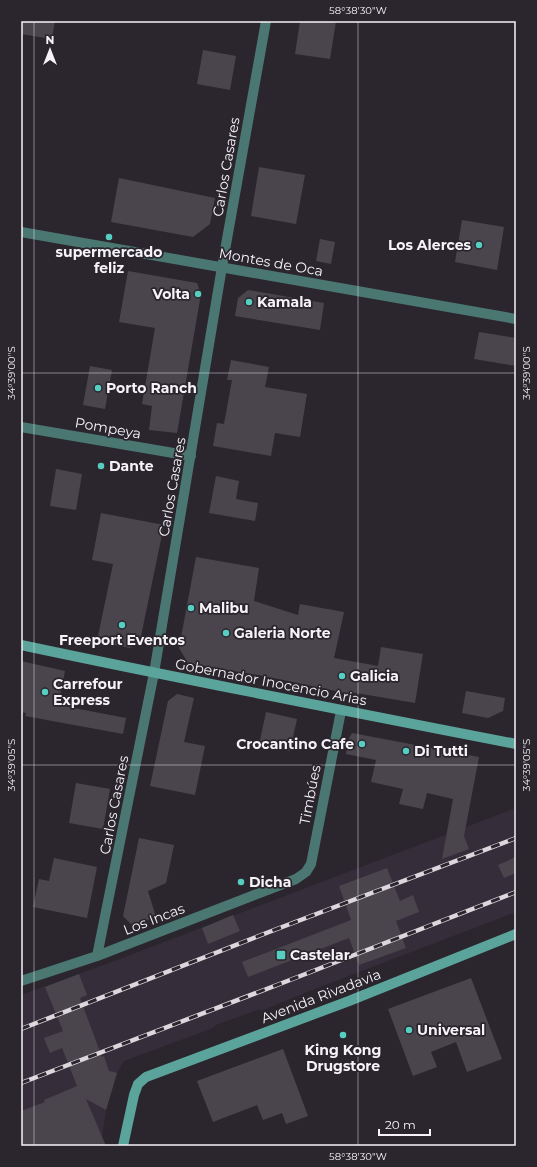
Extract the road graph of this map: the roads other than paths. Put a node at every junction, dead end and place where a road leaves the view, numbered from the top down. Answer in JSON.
{"nodes":[{"id":1,"x":266,"y":21,"type":"edge"},
{"id":2,"x":21,"y":232,"type":"edge"},
{"id":3,"x":222,"y":267,"type":"junction"},
{"id":4,"x":516,"y":319,"type":"edge"},
{"id":5,"x":21,"y":427,"type":"edge"},
{"id":6,"x":191,"y":456,"type":"junction"},
{"id":7,"x":21,"y":645,"type":"edge"},
{"id":8,"x":154,"y":674,"type":"junction"},
{"id":9,"x":341,"y":711,"type":"junction"},
{"id":10,"x":516,"y":744,"type":"edge"},
{"id":11,"x":296,"y":879,"type":"joint"},
{"id":12,"x":516,"y":934,"type":"edge"},
{"id":13,"x":97,"y":956,"type":"junction"},
{"id":14,"x":21,"y":981,"type":"edge"},
{"id":15,"x":123,"y":1146,"type":"edge"}],
"edges":[{"from":1,"to":3,"type":"street","name":"Carlos Casares"},
{"from":2,"to":3,"type":"street","name":"Montes de Oca"},
{"from":3,"to":4,"type":"street","name":"Montes de Oca"},
{"from":3,"to":6,"type":"street","name":"Carlos Casares"},
{"from":5,"to":6,"type":"street","name":"Pompeya"},
{"from":6,"to":8,"type":"street","name":"Carlos Casares"},
{"from":7,"to":8,"type":"street","name":"Gobernador Inocencio Arias"},
{"from":8,"to":9,"type":"street","name":"Gobernador Inocencio Arias"},
{"from":8,"to":13,"type":"street","name":"Carlos Casares"},
{"from":9,"to":10,"type":"street","name":"Gobernador Inocencio Arias"},
{"from":9,"to":11,"type":"street","name":"Timbúes"},
{"from":11,"to":13,"type":"street","name":"Los Incas"},
{"from":12,"to":15,"type":"street","name":"Avenida Rivadavia"},
{"from":13,"to":14,"type":"street","name":"Los Incas"}]}
